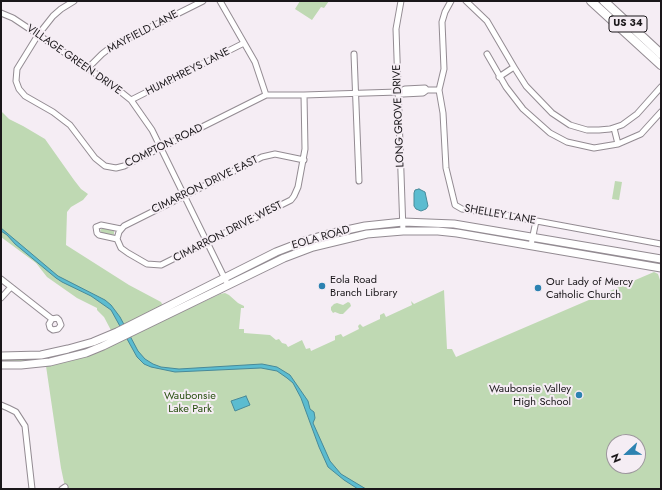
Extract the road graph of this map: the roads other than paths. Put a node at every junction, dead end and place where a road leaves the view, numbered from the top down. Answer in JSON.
{"nodes":[{"id":1,"x":203,"y":1,"type":"edge"},
{"id":2,"x":220,"y":1,"type":"edge"},
{"id":3,"x":401,"y":1,"type":"edge"},
{"id":4,"x":451,"y":1,"type":"edge"},
{"id":5,"x":466,"y":1,"type":"edge"},
{"id":6,"x":591,"y":1,"type":"edge"},
{"id":7,"x":604,"y":1,"type":"edge"},
{"id":8,"x":71,"y":2,"type":"edge"},
{"id":9,"x":1,"y":13,"type":"edge"},
{"id":10,"x":38,"y":35,"type":"junction"},
{"id":11,"x":244,"y":43,"type":"junction"},
{"id":12,"x":354,"y":54,"type":"dead end"},
{"id":13,"x":487,"y":54,"type":"dead end"},
{"id":14,"x":661,"y":54,"type":"edge"},
{"id":15,"x":661,"y":65,"type":"edge"},
{"id":16,"x":88,"y":68,"type":"junction"},
{"id":17,"x":514,"y":68,"type":"junction"},
{"id":18,"x":499,"y":77,"type":"junction"},
{"id":19,"x":661,"y":87,"type":"edge"},
{"id":20,"x":439,"y":90,"type":"junction"},
{"id":21,"x":398,"y":92,"type":"junction"},
{"id":22,"x":356,"y":93,"type":"junction"},
{"id":23,"x":266,"y":95,"type":"junction"},
{"id":24,"x":304,"y":95,"type":"junction"},
{"id":25,"x":131,"y":100,"type":"junction"},
{"id":26,"x":661,"y":112,"type":"edge"},
{"id":27,"x":614,"y":128,"type":"junction"},
{"id":28,"x":618,"y":144,"type":"junction"},
{"id":29,"x":160,"y":148,"type":"junction"},
{"id":30,"x":304,"y":160,"type":"junction"},
{"id":31,"x":359,"y":181,"type":"dead end"},
{"id":32,"x":184,"y":196,"type":"junction"},
{"id":33,"x":536,"y":221,"type":"junction"},
{"id":34,"x":403,"y":222,"type":"junction"},
{"id":35,"x":121,"y":229,"type":"junction"},
{"id":36,"x":403,"y":231,"type":"junction"},
{"id":37,"x":532,"y":237,"type":"junction"},
{"id":38,"x":117,"y":239,"type":"junction"},
{"id":39,"x":207,"y":243,"type":"junction"},
{"id":40,"x":661,"y":244,"type":"edge"},
{"id":41,"x":531,"y":245,"type":"junction"},
{"id":42,"x":661,"y":259,"type":"edge"},
{"id":43,"x":661,"y":268,"type":"edge"},
{"id":44,"x":224,"y":278,"type":"junction"},
{"id":45,"x":1,"y":279,"type":"edge"},
{"id":46,"x":228,"y":286,"type":"junction"},
{"id":47,"x":11,"y":287,"type":"junction"},
{"id":48,"x":1,"y":298,"type":"edge"},
{"id":49,"x":52,"y":319,"type":"dead end"},
{"id":50,"x":132,"y":328,"type":"junction"},
{"id":51,"x":119,"y":335,"type":"junction"},
{"id":52,"x":1,"y":356,"type":"edge"},
{"id":53,"x":1,"y":365,"type":"edge"},
{"id":54,"x":1,"y":405,"type":"edge"},
{"id":55,"x":32,"y":489,"type":"edge"}],
"edges":[{"from":1,"to":16,"type":"street","name":"MAYFIELD LANE"},
{"from":2,"to":11,"type":"street"},
{"from":3,"to":21,"type":"street","name":"LONG GROVE DRIVE"},
{"from":4,"to":20,"type":"street"},
{"from":5,"to":17,"type":"street"},
{"from":6,"to":15,"type":"main road","number":"US 34"},
{"from":7,"to":14,"type":"main road","number":"US 34"},
{"from":8,"to":10,"type":"street","name":"COMPTON ROAD"},
{"from":9,"to":10,"type":"street","name":"VILLAGE GREEN DRIVE"},
{"from":10,"to":16,"type":"street","name":"VILLAGE GREEN DRIVE"},
{"from":10,"to":29,"type":"street","name":"COMPTON ROAD"},
{"from":11,"to":23,"type":"street"},
{"from":11,"to":25,"type":"street","name":"HUMPHREYS LANE"},
{"from":12,"to":22,"type":"street"},
{"from":13,"to":18,"type":"street"},
{"from":16,"to":25,"type":"street","name":"VILLAGE GREEN DRIVE"},
{"from":17,"to":18,"type":"street"},
{"from":17,"to":27,"type":"street"},
{"from":18,"to":28,"type":"street"},
{"from":19,"to":27,"type":"street"},
{"from":20,"to":21,"type":"street","name":"COMPTON ROAD"},
{"from":20,"to":33,"type":"street","name":"SHELLEY LANE"},
{"from":21,"to":22,"type":"street","name":"COMPTON ROAD"},
{"from":21,"to":34,"type":"street","name":"LONG GROVE DRIVE"},
{"from":22,"to":24,"type":"street","name":"COMPTON ROAD"},
{"from":22,"to":31,"type":"street"},
{"from":23,"to":24,"type":"street","name":"COMPTON ROAD"},
{"from":23,"to":29,"type":"street","name":"COMPTON ROAD"},
{"from":24,"to":30,"type":"street","name":"CIMARRON DRIVE WEST"},
{"from":25,"to":29,"type":"street","name":"VILLAGE GREEN DRIVE"},
{"from":26,"to":28,"type":"street"},
{"from":27,"to":28,"type":"street"},
{"from":29,"to":32,"type":"street","name":"VILLAGE GREEN DRIVE"},
{"from":30,"to":32,"type":"street","name":"CIMARRON DRIVE EAST"},
{"from":30,"to":39,"type":"street","name":"CIMARRON DRIVE WEST"},
{"from":32,"to":35,"type":"street","name":"CIMARRON DRIVE EAST"},
{"from":32,"to":39,"type":"street","name":"VILLAGE GREEN DRIVE"},
{"from":33,"to":37,"type":"street"},
{"from":33,"to":40,"type":"street","name":"SHELLEY LANE"},
{"from":34,"to":36,"type":"street","name":"LONG GROVE DRIVE"},
{"from":34,"to":37,"type":"main road","name":"EOLA ROAD"},
{"from":34,"to":44,"type":"main road","name":"EOLA ROAD"},
{"from":35,"to":38,"type":"street"},
{"from":35,"to":38,"type":"street"},
{"from":36,"to":41,"type":"main road","name":"EOLA ROAD"},
{"from":36,"to":46,"type":"main road","name":"EOLA ROAD"},
{"from":37,"to":41,"type":"street"},
{"from":37,"to":42,"type":"main road","name":"EOLA ROAD"},
{"from":38,"to":39,"type":"street","name":"CIMARRON DRIVE WEST"},
{"from":39,"to":44,"type":"street","name":"VILLAGE GREEN DRIVE"},
{"from":41,"to":43,"type":"main road","name":"EOLA ROAD"},
{"from":44,"to":46,"type":"street","name":"VILLAGE GREEN DRIVE"},
{"from":44,"to":50,"type":"main road","name":"EOLA ROAD"},
{"from":45,"to":47,"type":"street"},
{"from":46,"to":50,"type":"main road","name":"EOLA ROAD"},
{"from":47,"to":48,"type":"street"},
{"from":47,"to":49,"type":"street"},
{"from":50,"to":51,"type":"main road","name":"EOLA ROAD"},
{"from":51,"to":52,"type":"main road","name":"EOLA ROAD"},
{"from":51,"to":53,"type":"main road","name":"EOLA ROAD"},
{"from":54,"to":55,"type":"street"}]}
